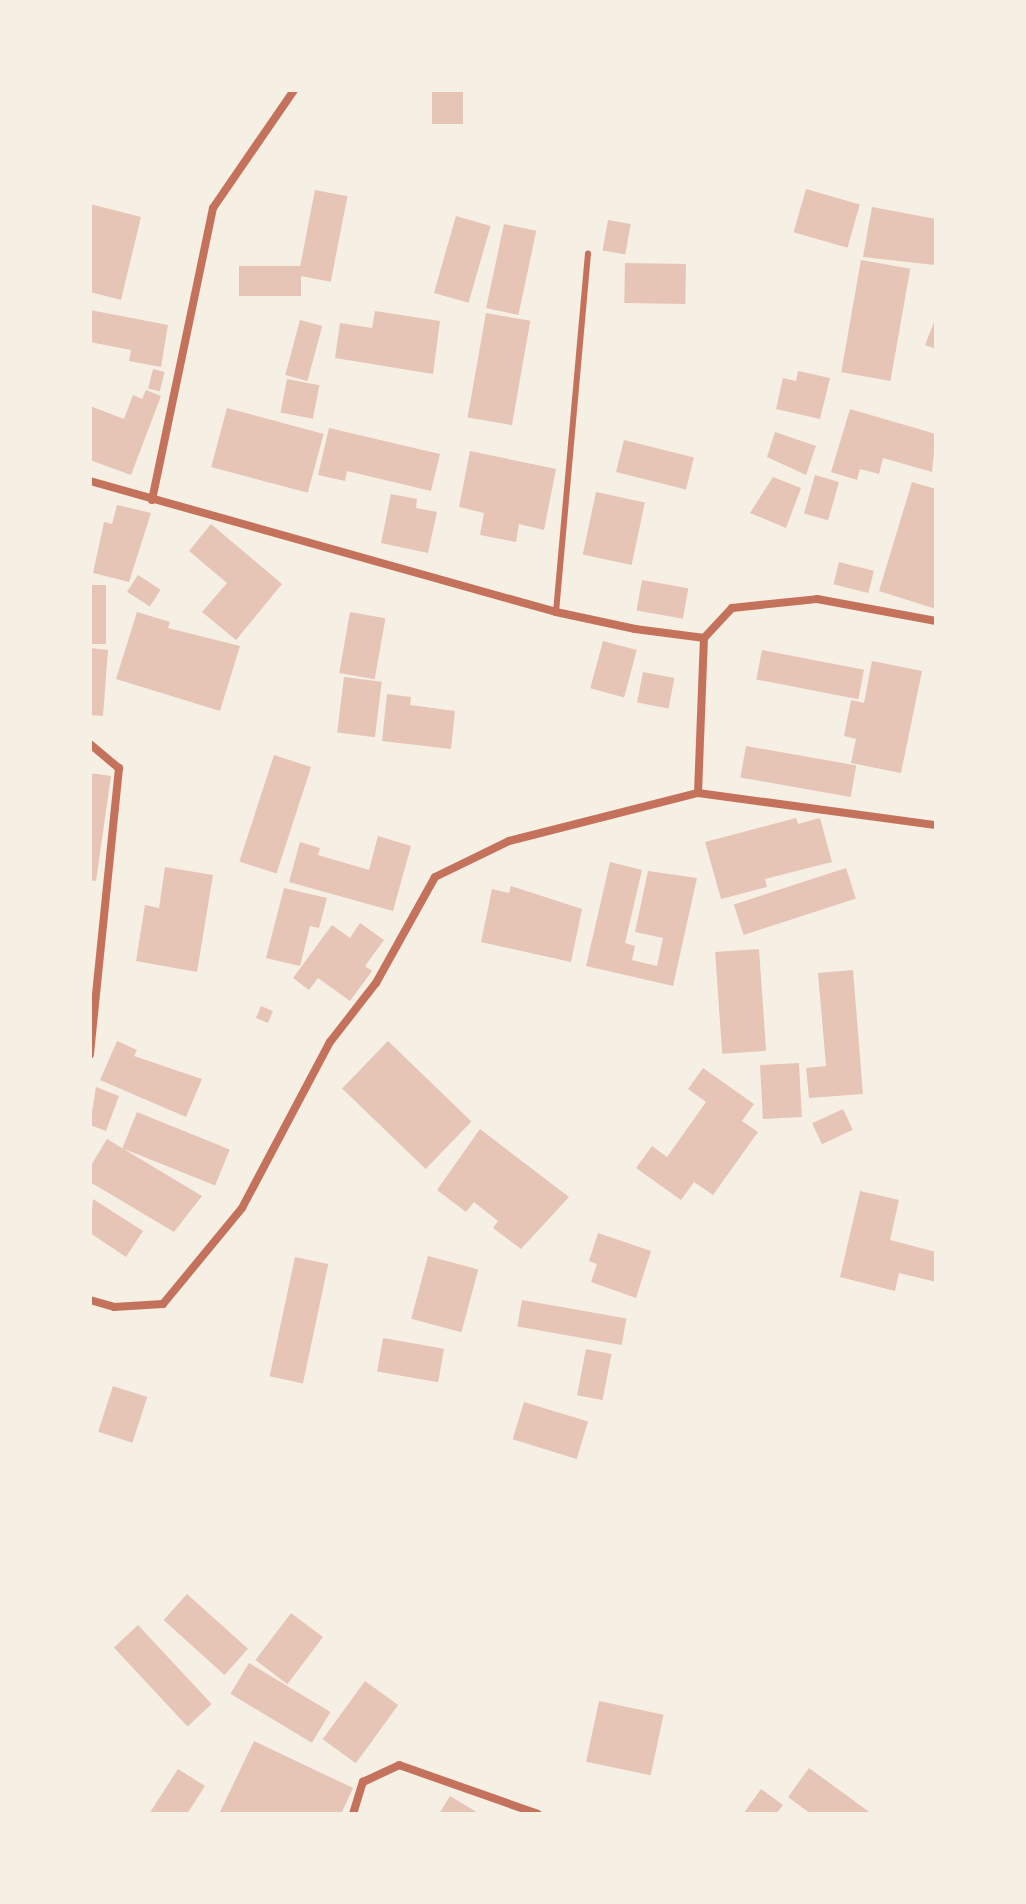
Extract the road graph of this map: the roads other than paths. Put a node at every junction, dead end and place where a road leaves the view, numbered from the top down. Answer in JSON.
{"nodes":[{"id":1,"x":294,"y":90,"type":"edge"},
{"id":2,"x":588,"y":253,"type":"dead end"},
{"id":3,"x":90,"y":481,"type":"edge"},
{"id":4,"x":152,"y":500,"type":"junction"},
{"id":5,"x":556,"y":612,"type":"junction"},
{"id":6,"x":936,"y":621,"type":"edge"},
{"id":7,"x":704,"y":638,"type":"junction"},
{"id":8,"x":90,"y":744,"type":"edge"},
{"id":9,"x":698,"y":793,"type":"junction"},
{"id":10,"x":936,"y":825,"type":"edge"},
{"id":11,"x":90,"y":1055,"type":"edge"},
{"id":12,"x":90,"y":1300,"type":"edge"},
{"id":13,"x":353,"y":1814,"type":"edge"},
{"id":14,"x":538,"y":1814,"type":"edge"}],
"edges":[{"from":1,"to":4,"type":"street"},
{"from":2,"to":5,"type":"lane"},
{"from":3,"to":4,"type":"street"},
{"from":4,"to":5,"type":"street"},
{"from":5,"to":7,"type":"street"},
{"from":6,"to":7,"type":"street"},
{"from":7,"to":9,"type":"street"},
{"from":8,"to":11,"type":"street"},
{"from":9,"to":10,"type":"street"},
{"from":9,"to":12,"type":"street"},
{"from":13,"to":14,"type":"street"}]}
